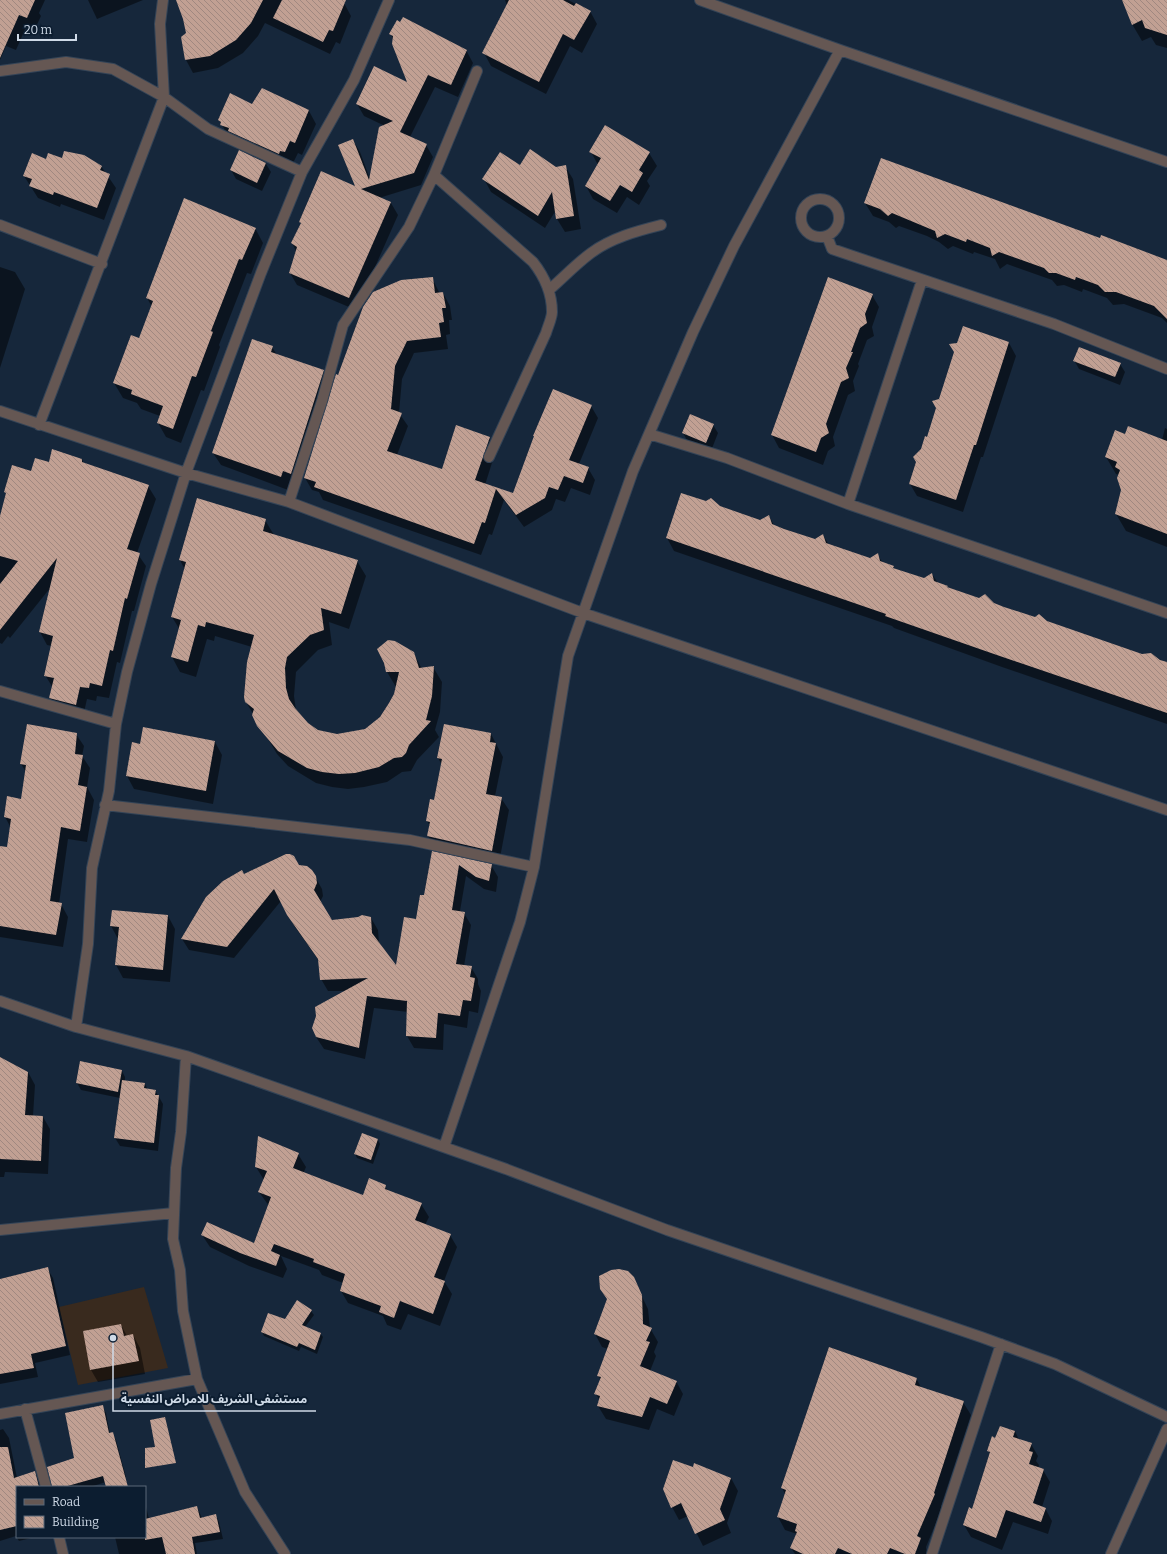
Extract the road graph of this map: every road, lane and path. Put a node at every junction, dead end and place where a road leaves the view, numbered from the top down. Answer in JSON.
{"nodes":[{"id":1,"x":163,"y":0,"type":"edge"},
{"id":2,"x":389,"y":0,"type":"edge"},
{"id":3,"x":700,"y":0,"type":"edge"},
{"id":4,"x":840,"y":50,"type":"junction"},
{"id":5,"x":0,"y":71,"type":"edge"},
{"id":6,"x":477,"y":71,"type":"dead end"},
{"id":7,"x":164,"y":97,"type":"junction"},
{"id":8,"x":1167,"y":162,"type":"edge"},
{"id":9,"x":302,"y":172,"type":"junction"},
{"id":10,"x":434,"y":175,"type":"junction"},
{"id":11,"x":0,"y":225,"type":"edge"},
{"id":12,"x":661,"y":225,"type":"dead end"},
{"id":13,"x":827,"y":236,"type":"dead end"},
{"id":14,"x":102,"y":264,"type":"junction"},
{"id":15,"x":922,"y":280,"type":"junction"},
{"id":16,"x":549,"y":290,"type":"junction"},
{"id":17,"x":1167,"y":369,"type":"edge"},
{"id":18,"x":0,"y":411,"type":"edge"},
{"id":19,"x":39,"y":425,"type":"junction"},
{"id":20,"x":649,"y":434,"type":"junction"},
{"id":21,"x":488,"y":457,"type":"dead end"},
{"id":22,"x":186,"y":473,"type":"junction"},
{"id":23,"x":289,"y":502,"type":"junction"},
{"id":24,"x":848,"y":504,"type":"junction"},
{"id":25,"x":583,"y":613,"type":"junction"},
{"id":26,"x":1167,"y":613,"type":"edge"},
{"id":27,"x":0,"y":691,"type":"edge"},
{"id":28,"x":116,"y":724,"type":"junction"},
{"id":29,"x":106,"y":805,"type":"junction"},
{"id":30,"x":1167,"y":810,"type":"edge"},
{"id":31,"x":534,"y":867,"type":"junction"},
{"id":32,"x":0,"y":1001,"type":"edge"},
{"id":33,"x":76,"y":1027,"type":"junction"},
{"id":34,"x":186,"y":1056,"type":"junction"},
{"id":35,"x":444,"y":1147,"type":"junction"},
{"id":36,"x":174,"y":1213,"type":"junction"},
{"id":37,"x":0,"y":1230,"type":"edge"},
{"id":38,"x":1001,"y":1344,"type":"junction"},
{"id":39,"x":197,"y":1379,"type":"junction"},
{"id":40,"x":25,"y":1409,"type":"junction"},
{"id":41,"x":0,"y":1414,"type":"edge"},
{"id":42,"x":1167,"y":1417,"type":"edge"},
{"id":43,"x":1167,"y":1429,"type":"edge"},
{"id":44,"x":46,"y":1486,"type":"edge"},
{"id":45,"x":59,"y":1538,"type":"edge"},
{"id":46,"x":63,"y":1554,"type":"edge"},
{"id":47,"x":285,"y":1554,"type":"edge"},
{"id":48,"x":932,"y":1554,"type":"edge"},
{"id":49,"x":1112,"y":1554,"type":"edge"}],
"edges":[{"from":1,"to":7,"type":"street"},
{"from":2,"to":9,"type":"street"},
{"from":3,"to":4,"type":"street"},
{"from":4,"to":8,"type":"street"},
{"from":4,"to":20,"type":"street"},
{"from":5,"to":7,"type":"street"},
{"from":6,"to":10,"type":"street"},
{"from":7,"to":9,"type":"street"},
{"from":7,"to":14,"type":"street"},
{"from":9,"to":22,"type":"street"},
{"from":10,"to":16,"type":"street"},
{"from":10,"to":23,"type":"street"},
{"from":11,"to":14,"type":"street"},
{"from":12,"to":16,"type":"street"},
{"from":13,"to":15,"type":"street"},
{"from":14,"to":19,"type":"street"},
{"from":15,"to":17,"type":"street"},
{"from":15,"to":24,"type":"street"},
{"from":16,"to":21,"type":"street"},
{"from":18,"to":19,"type":"street"},
{"from":19,"to":22,"type":"street"},
{"from":20,"to":24,"type":"street"},
{"from":20,"to":25,"type":"street"},
{"from":22,"to":23,"type":"street"},
{"from":22,"to":28,"type":"street"},
{"from":23,"to":25,"type":"street"},
{"from":24,"to":26,"type":"street"},
{"from":25,"to":30,"type":"street"},
{"from":25,"to":31,"type":"street"},
{"from":27,"to":28,"type":"street"},
{"from":28,"to":29,"type":"street"},
{"from":29,"to":31,"type":"street"},
{"from":29,"to":33,"type":"street"},
{"from":31,"to":35,"type":"street"},
{"from":32,"to":33,"type":"street"},
{"from":33,"to":34,"type":"street"},
{"from":34,"to":35,"type":"street"},
{"from":34,"to":36,"type":"street"},
{"from":35,"to":38,"type":"street"},
{"from":36,"to":37,"type":"street"},
{"from":36,"to":39,"type":"street"},
{"from":38,"to":42,"type":"street"},
{"from":38,"to":48,"type":"street"},
{"from":39,"to":40,"type":"street"},
{"from":39,"to":47,"type":"street"},
{"from":40,"to":41,"type":"street"},
{"from":40,"to":44,"type":"street"},
{"from":43,"to":49,"type":"street"},
{"from":45,"to":46,"type":"street"}]}
